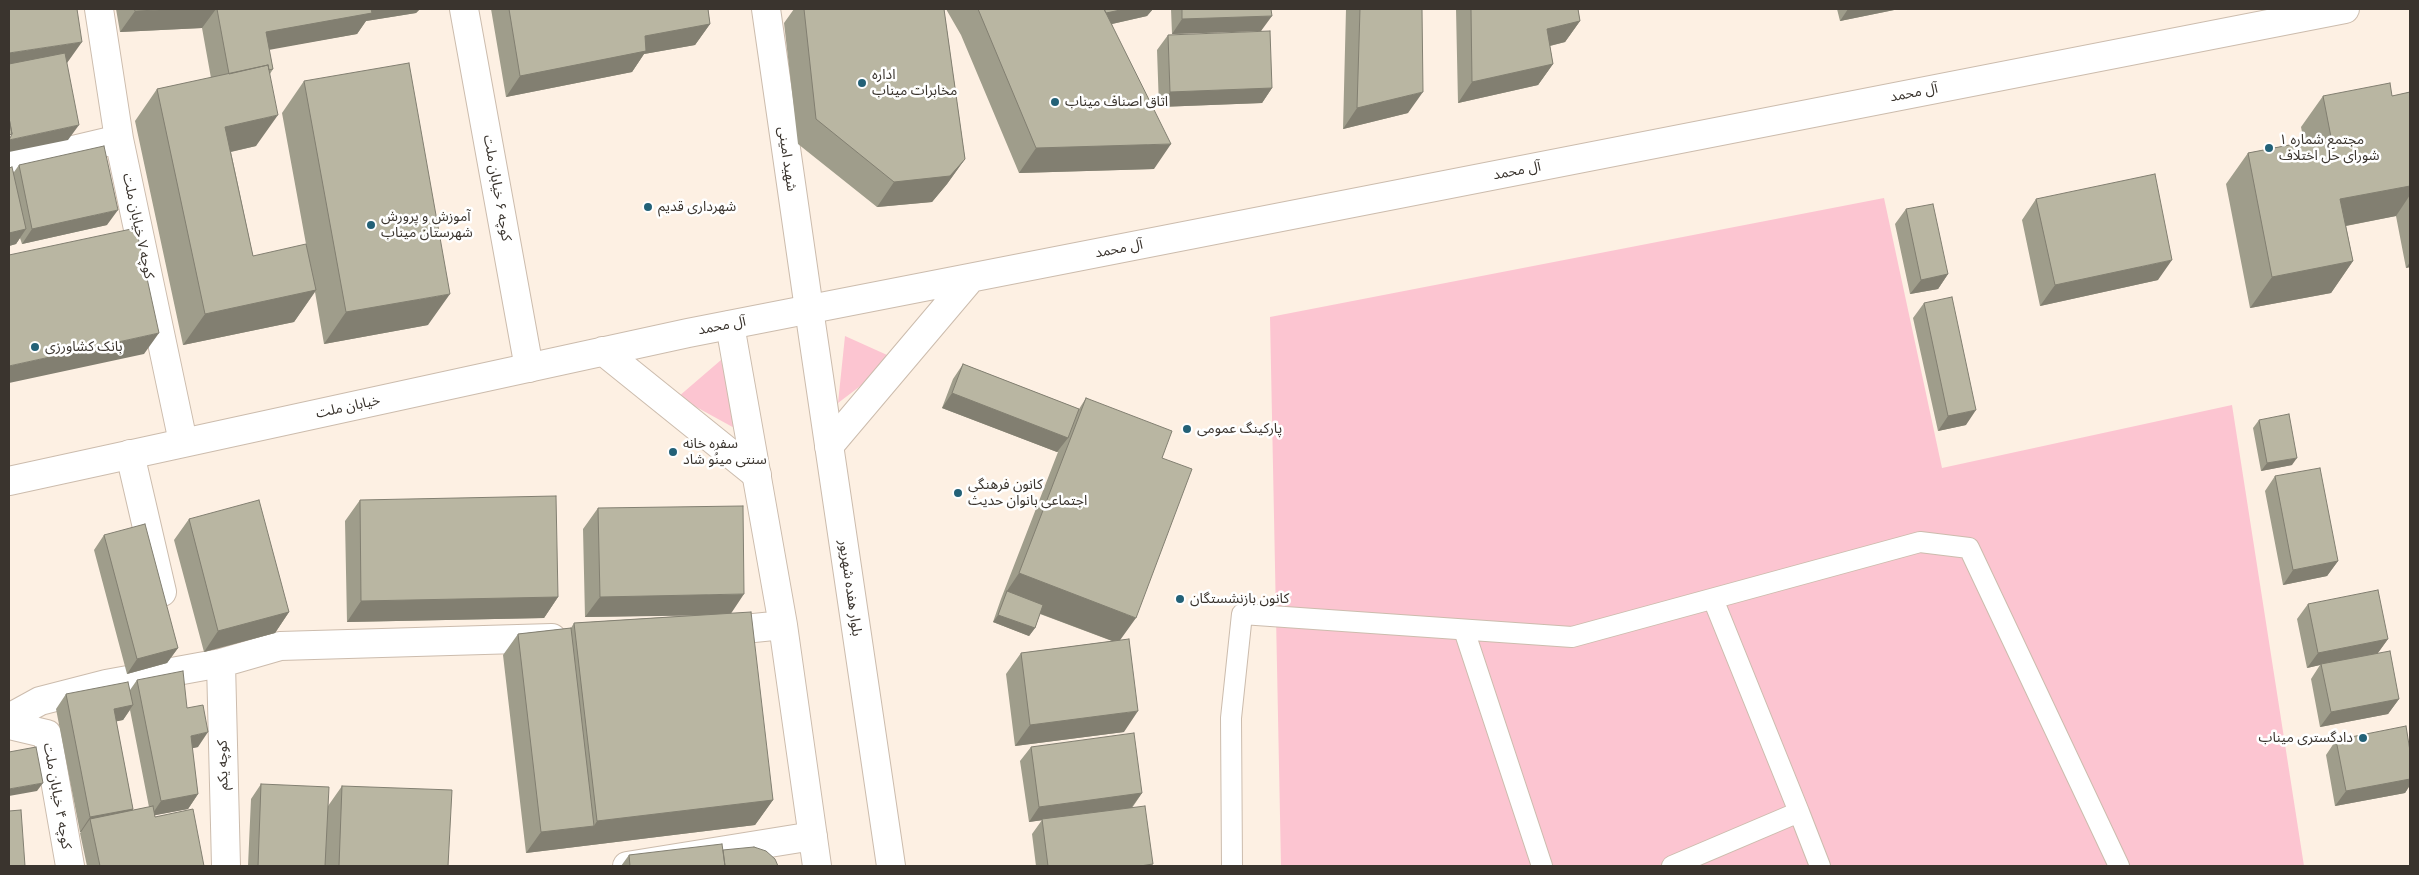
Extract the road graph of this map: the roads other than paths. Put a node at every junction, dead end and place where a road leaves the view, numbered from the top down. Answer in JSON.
{"nodes":[{"id":1,"x":99,"y":9,"type":"edge"},
{"id":2,"x":464,"y":9,"type":"edge"},
{"id":3,"x":766,"y":9,"type":"edge"},
{"id":4,"x":2340,"y":9,"type":"edge"},
{"id":5,"x":119,"y":139,"type":"junction"},
{"id":6,"x":9,"y":165,"type":"edge"},
{"id":7,"x":971,"y":278,"type":"junction"},
{"id":8,"x":809,"y":309,"type":"junction"},
{"id":9,"x":730,"y":325,"type":"junction"},
{"id":10,"x":688,"y":333,"type":"joint"},
{"id":11,"x":603,"y":352,"type":"junction"},
{"id":12,"x":529,"y":368,"type":"junction"},
{"id":13,"x":184,"y":442,"type":"junction"},
{"id":14,"x":829,"y":446,"type":"junction"},
{"id":15,"x":130,"y":454,"type":"junction"},
{"id":16,"x":757,"y":475,"type":"junction"},
{"id":17,"x":9,"y":481,"type":"edge"},
{"id":18,"x":1713,"y":599,"type":"junction"},
{"id":19,"x":167,"y":614,"type":"edge"},
{"id":20,"x":783,"y":625,"type":"junction"},
{"id":21,"x":1464,"y":630,"type":"junction"},
{"id":22,"x":691,"y":632,"type":"edge"},
{"id":23,"x":575,"y":637,"type":"edge"},
{"id":24,"x":173,"y":642,"type":"edge"},
{"id":25,"x":221,"y":663,"type":"junction"},
{"id":26,"x":179,"y":671,"type":"junction"},
{"id":27,"x":9,"y":718,"type":"edge"},
{"id":28,"x":9,"y":725,"type":"edge"},
{"id":29,"x":1799,"y":812,"type":"junction"},
{"id":30,"x":813,"y":836,"type":"junction"},
{"id":31,"x":70,"y":866,"type":"edge"},
{"id":32,"x":226,"y":866,"type":"edge"},
{"id":33,"x":628,"y":866,"type":"edge"},
{"id":34,"x":817,"y":866,"type":"edge"},
{"id":35,"x":891,"y":866,"type":"edge"},
{"id":36,"x":1232,"y":866,"type":"edge"},
{"id":37,"x":1542,"y":866,"type":"edge"},
{"id":38,"x":1672,"y":866,"type":"edge"},
{"id":39,"x":1820,"y":866,"type":"edge"},
{"id":40,"x":2119,"y":866,"type":"edge"}],
"edges":[{"from":1,"to":5,"type":"street","name":"کوچه ۷ خیابان ملت"},
{"from":2,"to":12,"type":"street","name":"کوچه ۶ خیابان ملت"},
{"from":3,"to":8,"type":"street","name":"شهید امینی"},
{"from":4,"to":7,"type":"street","name":"آل محمد"},
{"from":5,"to":6,"type":"street"},
{"from":5,"to":13,"type":"street","name":"کوچه ۷ خیابان ملت"},
{"from":7,"to":8,"type":"street","name":"آل محمد"},
{"from":7,"to":14,"type":"street"},
{"from":8,"to":9,"type":"street","name":"آل محمد"},
{"from":8,"to":14,"type":"street","name":"بلوار هفده شهریور"},
{"from":9,"to":10,"type":"street","name":"آل محمد"},
{"from":9,"to":16,"type":"street"},
{"from":10,"to":11,"type":"street","name":"خیابان ملت"},
{"from":11,"to":12,"type":"street","name":"خیابان ملت"},
{"from":11,"to":16,"type":"street"},
{"from":12,"to":13,"type":"street","name":"خیابان ملت"},
{"from":13,"to":15,"type":"street","name":"خیابان ملت"},
{"from":14,"to":35,"type":"street","name":"بلوار هفده شهریور"},
{"from":15,"to":17,"type":"street","name":"خیابان ملت"},
{"from":15,"to":19,"type":"street"},
{"from":16,"to":20,"type":"street"},
{"from":18,"to":21,"type":"lane"},
{"from":18,"to":29,"type":"lane"},
{"from":18,"to":40,"type":"lane"},
{"from":20,"to":22,"type":"street"},
{"from":20,"to":30,"type":"street"},
{"from":21,"to":36,"type":"lane"},
{"from":21,"to":37,"type":"lane"},
{"from":23,"to":25,"type":"street"},
{"from":24,"to":26,"type":"street"},
{"from":25,"to":26,"type":"street"},
{"from":25,"to":32,"type":"street","name":"کوچه یکم"},
{"from":26,"to":27,"type":"street"},
{"from":28,"to":31,"type":"street","name":"کوچه ۴ خیابان ملت"},
{"from":29,"to":38,"type":"lane"},
{"from":29,"to":39,"type":"lane"},
{"from":30,"to":33,"type":"street"},
{"from":30,"to":34,"type":"street"}]}
